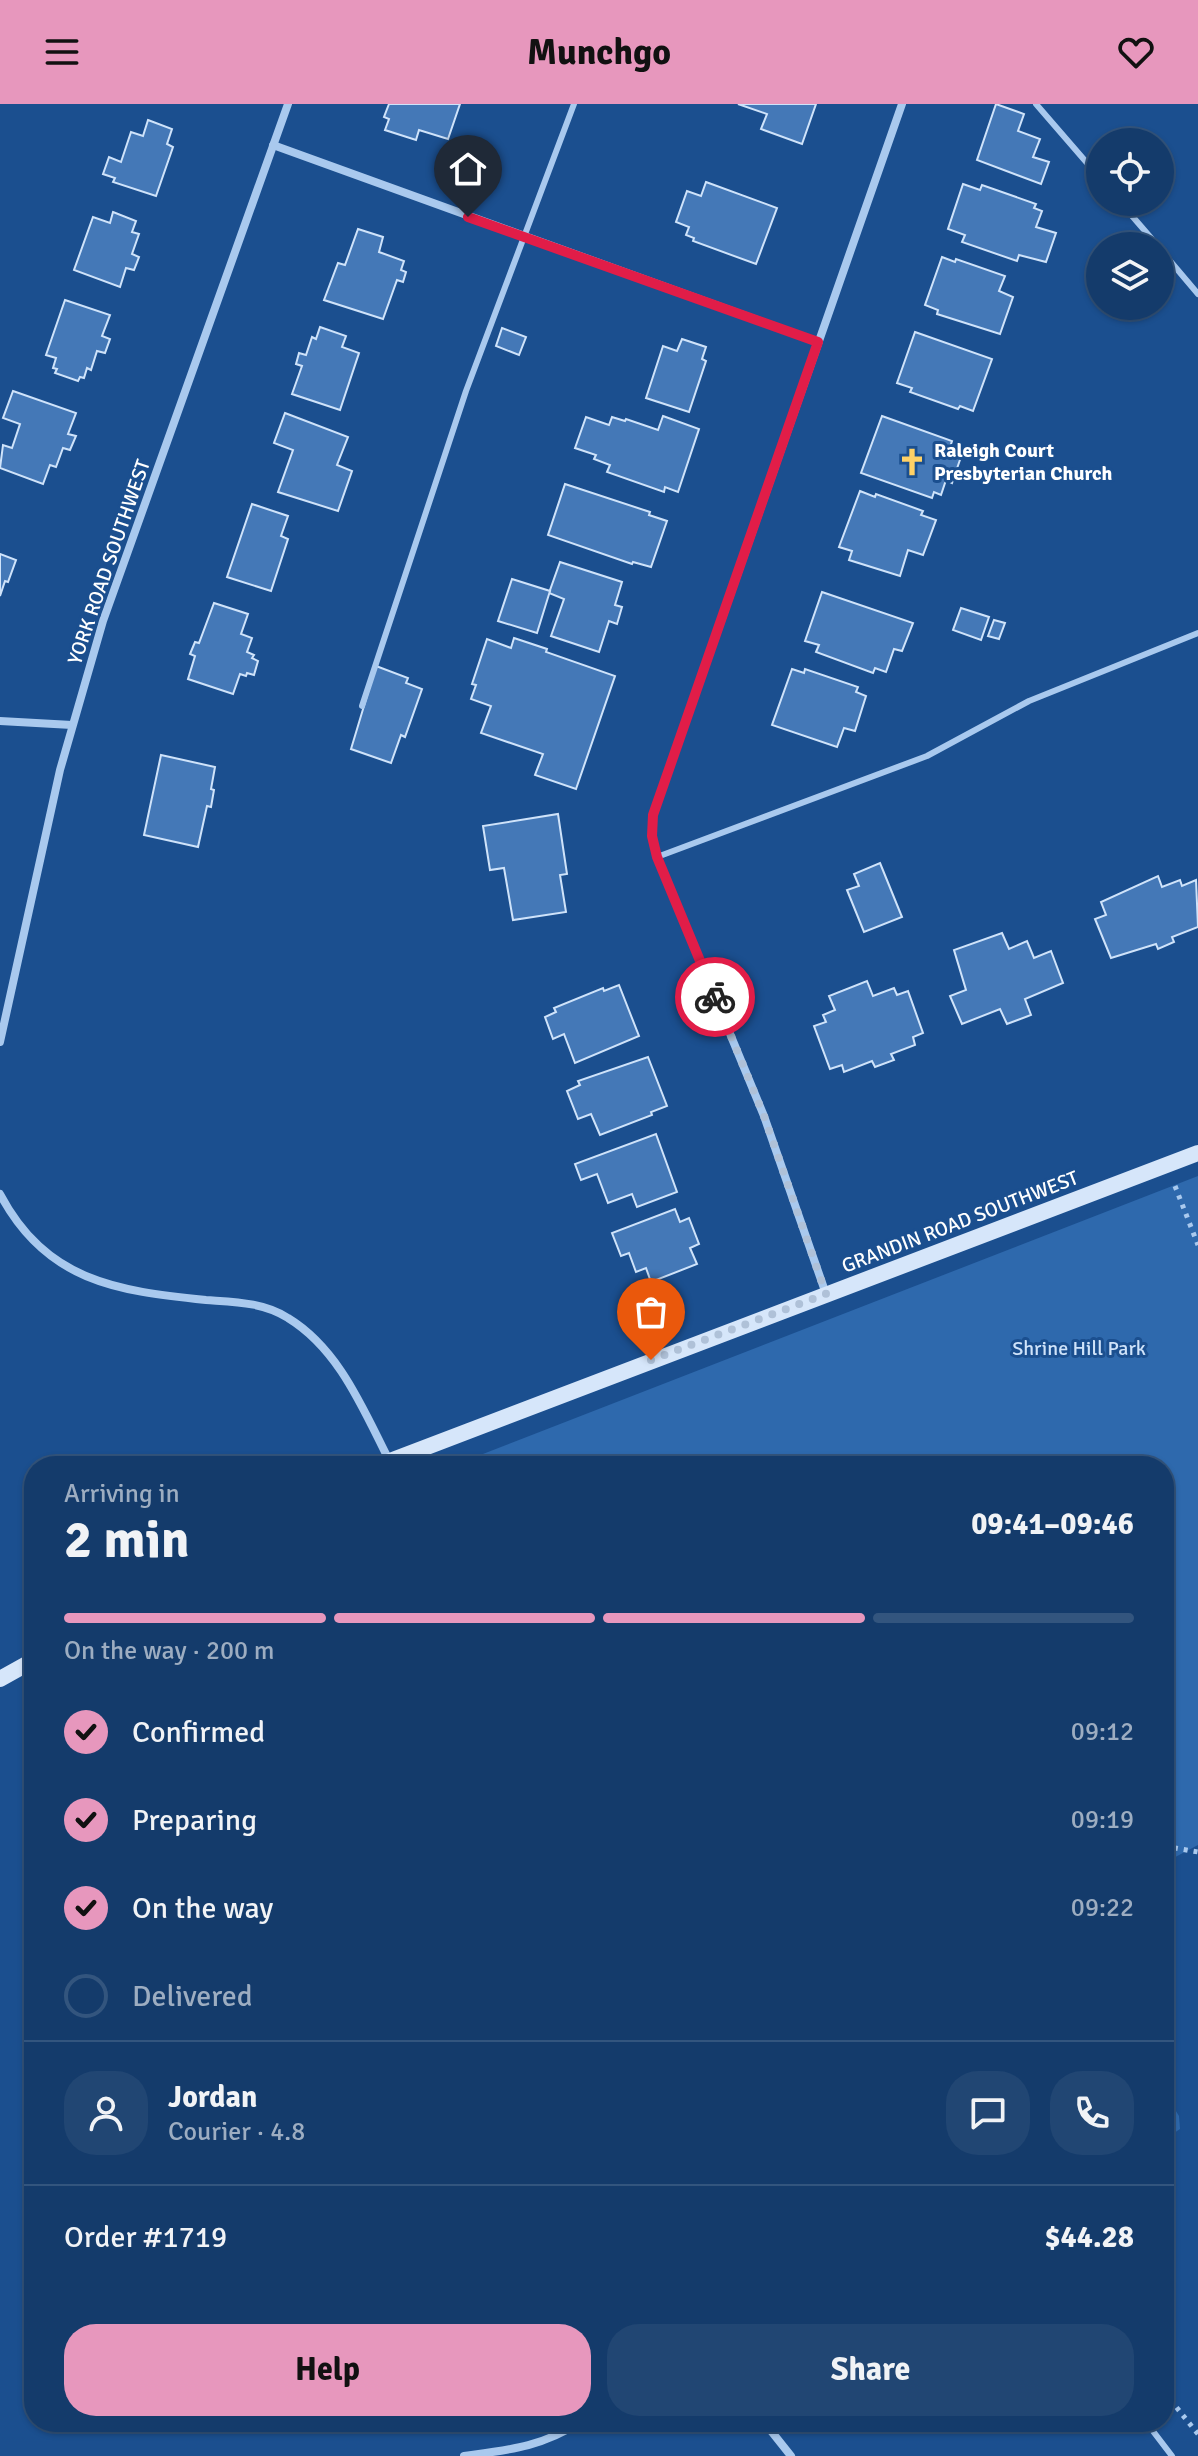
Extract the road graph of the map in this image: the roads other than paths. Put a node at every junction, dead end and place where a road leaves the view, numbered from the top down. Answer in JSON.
{"nodes":[{"id":1,"x":288,"y":104,"type":"edge"},
{"id":2,"x":574,"y":104,"type":"edge"},
{"id":3,"x":902,"y":104,"type":"edge"},
{"id":4,"x":1036,"y":104,"type":"edge"},
{"id":5,"x":273,"y":145,"type":"junction"},
{"id":6,"x":1086,"y":162,"type":"edge"},
{"id":7,"x":1132,"y":216,"type":"edge"},
{"id":8,"x":1146,"y":232,"type":"edge"},
{"id":9,"x":524,"y":237,"type":"junction"},
{"id":10,"x":1174,"y":265,"type":"edge"},
{"id":11,"x":1198,"y":294,"type":"edge"},
{"id":12,"x":818,"y":342,"type":"junction"},
{"id":13,"x":1198,"y":633,"type":"edge"},
{"id":14,"x":362,"y":706,"type":"dead end"},
{"id":15,"x":0,"y":721,"type":"edge"},
{"id":16,"x":72,"y":725,"type":"junction"},
{"id":17,"x":657,"y":857,"type":"junction"},
{"id":18,"x":0,"y":1042,"type":"edge"},
{"id":19,"x":1198,"y":1153,"type":"edge"},
{"id":20,"x":0,"y":1194,"type":"edge"},
{"id":21,"x":826,"y":1294,"type":"junction"},
{"id":22,"x":382,"y":1456,"type":"edge"},
{"id":23,"x":407,"y":1456,"type":"edge"},
{"id":24,"x":24,"y":1666,"type":"edge"},
{"id":25,"x":0,"y":1679,"type":"edge"},
{"id":26,"x":565,"y":2432,"type":"edge"},
{"id":27,"x":772,"y":2432,"type":"edge"},
{"id":28,"x":1154,"y":2432,"type":"edge"},
{"id":29,"x":464,"y":2456,"type":"edge"},
{"id":30,"x":791,"y":2456,"type":"edge"},
{"id":31,"x":1172,"y":2456,"type":"edge"}],
"edges":[{"from":1,"to":5,"type":"street","name":"YORK ROAD SOUTHWEST"},
{"from":2,"to":9,"type":"lane"},
{"from":3,"to":12,"type":"street"},
{"from":4,"to":6,"type":"lane"},
{"from":5,"to":9,"type":"street"},
{"from":5,"to":16,"type":"street","name":"YORK ROAD SOUTHWEST"},
{"from":7,"to":8,"type":"lane"},
{"from":9,"to":12,"type":"street"},
{"from":9,"to":14,"type":"lane"},
{"from":10,"to":11,"type":"lane"},
{"from":12,"to":17,"type":"street"},
{"from":13,"to":17,"type":"lane"},
{"from":15,"to":16,"type":"street"},
{"from":16,"to":18,"type":"street","name":"YORK ROAD SOUTHWEST"},
{"from":17,"to":21,"type":"street"},
{"from":19,"to":21,"type":"street","name":"GRANDIN ROAD SOUTHWEST"},
{"from":20,"to":22,"type":"street"},
{"from":21,"to":23,"type":"street","name":"GRANDIN ROAD SOUTHWEST"},
{"from":24,"to":25,"type":"street"},
{"from":26,"to":29,"type":"street"},
{"from":27,"to":30,"type":"street"},
{"from":28,"to":31,"type":"lane"}]}
